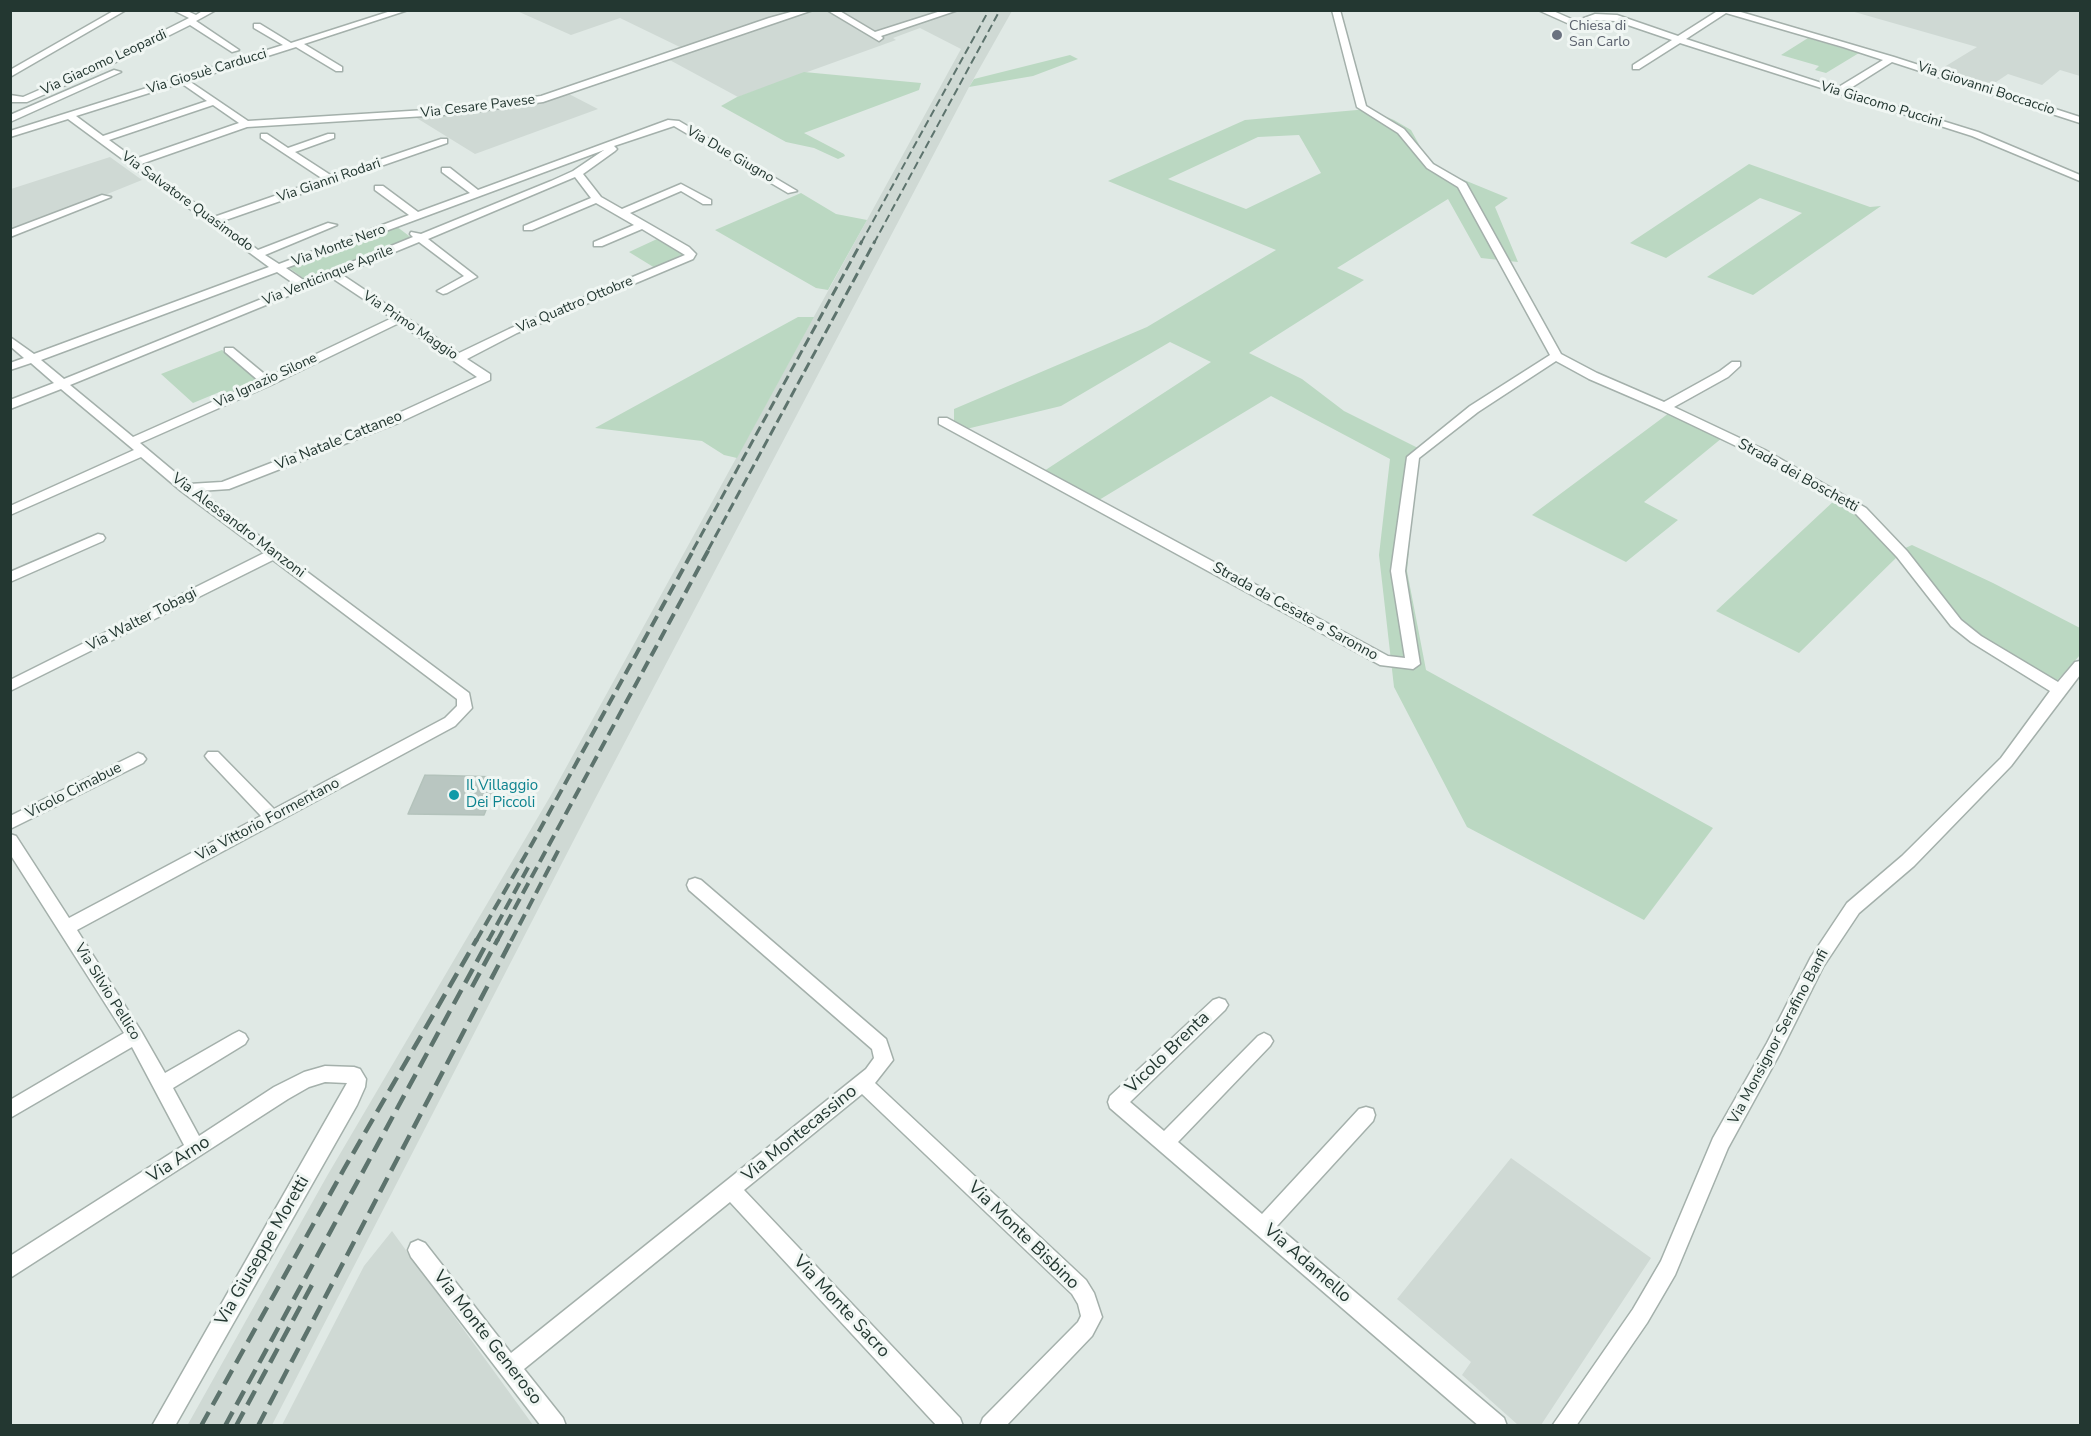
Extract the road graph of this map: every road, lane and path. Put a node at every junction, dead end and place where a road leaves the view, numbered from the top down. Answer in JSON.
{"nodes":[{"id":1,"x":122,"y":10,"type":"edge"},
{"id":2,"x":177,"y":10,"type":"edge"},
{"id":3,"x":212,"y":10,"type":"edge"},
{"id":4,"x":404,"y":10,"type":"edge"},
{"id":5,"x":809,"y":10,"type":"edge"},
{"id":6,"x":831,"y":10,"type":"edge"},
{"id":7,"x":954,"y":10,"type":"edge"},
{"id":8,"x":1336,"y":10,"type":"edge"},
{"id":9,"x":1542,"y":10,"type":"edge"},
{"id":10,"x":1723,"y":11,"type":"edge"},
{"id":11,"x":193,"y":20,"type":"junction"},
{"id":12,"x":257,"y":26,"type":"dead end"},
{"id":13,"x":1679,"y":40,"type":"junction"},
{"id":14,"x":294,"y":45,"type":"junction"},
{"id":15,"x":235,"y":50,"type":"dead end"},
{"id":16,"x":1891,"y":59,"type":"junction"},
{"id":17,"x":1636,"y":67,"type":"dead end"},
{"id":18,"x":339,"y":69,"type":"dead end"},
{"id":19,"x":117,"y":72,"type":"dead end"},
{"id":20,"x":10,"y":74,"type":"edge"},
{"id":21,"x":183,"y":80,"type":"junction"},
{"id":22,"x":1839,"y":91,"type":"junction"},
{"id":23,"x":10,"y":98,"type":"edge"},
{"id":24,"x":214,"y":102,"type":"junction"},
{"id":25,"x":70,"y":116,"type":"junction"},
{"id":26,"x":10,"y":118,"type":"edge"},
{"id":27,"x":2080,"y":120,"type":"edge"},
{"id":28,"x":668,"y":123,"type":"joint"},
{"id":29,"x":246,"y":124,"type":"junction"},
{"id":30,"x":638,"y":133,"type":"junction"},
{"id":31,"x":10,"y":134,"type":"edge"},
{"id":32,"x":264,"y":136,"type":"dead end"},
{"id":33,"x":331,"y":136,"type":"dead end"},
{"id":34,"x":102,"y":139,"type":"junction"},
{"id":35,"x":444,"y":141,"type":"dead end"},
{"id":36,"x":288,"y":152,"type":"junction"},
{"id":37,"x":134,"y":163,"type":"junction"},
{"id":38,"x":446,"y":170,"type":"dead end"},
{"id":39,"x":577,"y":172,"type":"junction"},
{"id":40,"x":2080,"y":178,"type":"edge"},
{"id":41,"x":331,"y":180,"type":"junction"},
{"id":42,"x":379,"y":188,"type":"dead end"},
{"id":43,"x":792,"y":191,"type":"dead end"},
{"id":44,"x":477,"y":194,"type":"junction"},
{"id":45,"x":106,"y":197,"type":"dead end"},
{"id":46,"x":597,"y":199,"type":"junction"},
{"id":47,"x":707,"y":202,"type":"dead end"},
{"id":48,"x":622,"y":213,"type":"junction"},
{"id":49,"x":418,"y":217,"type":"junction"},
{"id":50,"x":213,"y":221,"type":"junction"},
{"id":51,"x":400,"y":223,"type":"junction"},
{"id":52,"x":332,"y":225,"type":"dead end"},
{"id":53,"x":642,"y":225,"type":"junction"},
{"id":54,"x":528,"y":228,"type":"dead end"},
{"id":55,"x":10,"y":234,"type":"edge"},
{"id":56,"x":421,"y":238,"type":"junction"},
{"id":57,"x":598,"y":244,"type":"dead end"},
{"id":58,"x":257,"y":254,"type":"junction"},
{"id":59,"x":279,"y":268,"type":"junction"},
{"id":60,"x":334,"y":274,"type":"junction"},
{"id":61,"x":305,"y":286,"type":"junction"},
{"id":62,"x":443,"y":291,"type":"dead end"},
{"id":63,"x":399,"y":319,"type":"junction"},
{"id":64,"x":10,"y":340,"type":"edge"},
{"id":65,"x":229,"y":350,"type":"dead end"},
{"id":66,"x":1556,"y":356,"type":"junction"},
{"id":67,"x":459,"y":358,"type":"junction"},
{"id":68,"x":34,"y":359,"type":"junction"},
{"id":69,"x":1736,"y":364,"type":"dead end"},
{"id":70,"x":10,"y":368,"type":"edge"},
{"id":71,"x":486,"y":376,"type":"joint"},
{"id":72,"x":267,"y":382,"type":"junction"},
{"id":73,"x":62,"y":384,"type":"junction"},
{"id":74,"x":10,"y":405,"type":"edge"},
{"id":75,"x":1665,"y":407,"type":"junction"},
{"id":76,"x":943,"y":421,"type":"dead end"},
{"id":77,"x":131,"y":442,"type":"junction"},
{"id":78,"x":143,"y":451,"type":"junction"},
{"id":79,"x":186,"y":488,"type":"junction"},
{"id":80,"x":10,"y":511,"type":"edge"},
{"id":81,"x":98,"y":538,"type":"dead end"},
{"id":82,"x":274,"y":554,"type":"junction"},
{"id":83,"x":10,"y":578,"type":"edge"},
{"id":84,"x":2080,"y":666,"type":"edge"},
{"id":85,"x":10,"y":686,"type":"edge"},
{"id":86,"x":2059,"y":690,"type":"junction"},
{"id":87,"x":465,"y":708,"type":"joint"},
{"id":88,"x":213,"y":756,"type":"dead end"},
{"id":89,"x":138,"y":759,"type":"dead end"},
{"id":90,"x":273,"y":818,"type":"junction"},
{"id":91,"x":10,"y":823,"type":"edge"},
{"id":92,"x":12,"y":844,"type":"edge"},
{"id":93,"x":695,"y":885,"type":"dead end"},
{"id":94,"x":67,"y":927,"type":"junction"},
{"id":95,"x":1219,"y":1005,"type":"dead end"},
{"id":96,"x":135,"y":1036,"type":"junction"},
{"id":97,"x":239,"y":1039,"type":"dead end"},
{"id":98,"x":1264,"y":1041,"type":"dead end"},
{"id":99,"x":354,"y":1075,"type":"joint"},
{"id":100,"x":862,"y":1083,"type":"junction"},
{"id":101,"x":161,"y":1085,"type":"junction"},
{"id":102,"x":1117,"y":1102,"type":"joint"},
{"id":103,"x":10,"y":1110,"type":"edge"},
{"id":104,"x":1366,"y":1115,"type":"dead end"},
{"id":105,"x":1165,"y":1143,"type":"junction"},
{"id":106,"x":196,"y":1149,"type":"junction"},
{"id":107,"x":731,"y":1189,"type":"junction"},
{"id":108,"x":1263,"y":1227,"type":"junction"},
{"id":109,"x":418,"y":1250,"type":"dead end"},
{"id":110,"x":10,"y":1268,"type":"edge"},
{"id":111,"x":510,"y":1367,"type":"junction"},
{"id":112,"x":164,"y":1425,"type":"edge"},
{"id":113,"x":555,"y":1425,"type":"edge"},
{"id":114,"x":951,"y":1425,"type":"edge"},
{"id":115,"x":991,"y":1425,"type":"edge"},
{"id":116,"x":1496,"y":1425,"type":"edge"},
{"id":117,"x":1563,"y":1425,"type":"edge"}],
"edges":[{"from":1,"to":20,"type":"street"},
{"from":2,"to":11,"type":"street","name":"Via Giacomo Leopardi"},
{"from":3,"to":11,"type":"street","name":"Via Giacomo Leopardi"},
{"from":4,"to":14,"type":"street","name":"Via Giosuè Carducci"},
{"from":5,"to":29,"type":"street","name":"Via Cesare Pavese"},
{"from":6,"to":7,"type":"street"},
{"from":8,"to":66,"type":"street"},
{"from":9,"to":13,"type":"street","name":"Via Giacomo Puccini"},
{"from":10,"to":13,"type":"street"},
{"from":10,"to":16,"type":"street","name":"Via Giovanni Boccaccio"},
{"from":11,"to":15,"type":"street"},
{"from":11,"to":23,"type":"street","name":"Via Giacomo Leopardi"},
{"from":12,"to":14,"type":"street"},
{"from":13,"to":17,"type":"street"},
{"from":13,"to":22,"type":"street","name":"Via Giacomo Puccini"},
{"from":14,"to":18,"type":"street"},
{"from":14,"to":21,"type":"street","name":"Via Giosuè Carducci"},
{"from":16,"to":22,"type":"street"},
{"from":16,"to":27,"type":"street","name":"Via Giovanni Boccaccio"},
{"from":19,"to":26,"type":"street"},
{"from":21,"to":24,"type":"street"},
{"from":21,"to":25,"type":"street","name":"Via Giosuè Carducci"},
{"from":22,"to":40,"type":"street","name":"Via Giacomo Puccini"},
{"from":24,"to":29,"type":"street"},
{"from":24,"to":34,"type":"street"},
{"from":25,"to":31,"type":"street","name":"Via Giosuè Carducci"},
{"from":25,"to":34,"type":"street","name":"Via Salvatore Quasimodo"},
{"from":28,"to":30,"type":"street","name":"Via Monte Nero"},
{"from":28,"to":43,"type":"street","name":"Via Due Giugno"},
{"from":29,"to":37,"type":"street","name":"Via Cesare Pavese"},
{"from":30,"to":39,"type":"street","name":"Via Venticinque Aprile"},
{"from":30,"to":44,"type":"street","name":"Via Monte Nero"},
{"from":32,"to":36,"type":"street"},
{"from":33,"to":36,"type":"street"},
{"from":34,"to":37,"type":"street","name":"Via Salvatore Quasimodo"},
{"from":35,"to":41,"type":"street","name":"Via Gianni Rodari"},
{"from":36,"to":41,"type":"street"},
{"from":37,"to":50,"type":"street","name":"Via Salvatore Quasimodo"},
{"from":38,"to":44,"type":"street"},
{"from":39,"to":46,"type":"street"},
{"from":39,"to":56,"type":"street","name":"Via Venticinque Aprile"},
{"from":41,"to":50,"type":"street","name":"Via Gianni Rodari"},
{"from":42,"to":49,"type":"street"},
{"from":44,"to":49,"type":"street","name":"Via Monte Nero"},
{"from":45,"to":55,"type":"street"},
{"from":46,"to":48,"type":"street"},
{"from":46,"to":54,"type":"street"},
{"from":47,"to":48,"type":"street"},
{"from":48,"to":53,"type":"street"},
{"from":49,"to":51,"type":"street","name":"Via Monte Nero"},
{"from":50,"to":58,"type":"street","name":"Via Salvatore Quasimodo"},
{"from":51,"to":56,"type":"street"},
{"from":51,"to":59,"type":"street","name":"Via Monte Nero"},
{"from":52,"to":58,"type":"street"},
{"from":53,"to":57,"type":"street"},
{"from":53,"to":67,"type":"street","name":"Via Quattro Ottobre"},
{"from":56,"to":60,"type":"street","name":"Via Venticinque Aprile"},
{"from":56,"to":62,"type":"street"},
{"from":58,"to":59,"type":"street","name":"Via Salvatore Quasimodo"},
{"from":59,"to":61,"type":"street","name":"Via Salvatore Quasimodo"},
{"from":59,"to":68,"type":"street","name":"Via Monte Nero"},
{"from":60,"to":61,"type":"street","name":"Via Venticinque Aprile"},
{"from":60,"to":63,"type":"street","name":"Via Primo Maggio"},
{"from":61,"to":73,"type":"street","name":"Via Venticinque Aprile"},
{"from":63,"to":67,"type":"street","name":"Via Primo Maggio"},
{"from":63,"to":72,"type":"street","name":"Via Ignazio Silone"},
{"from":64,"to":68,"type":"street","name":"Via Alessandro Manzoni"},
{"from":65,"to":72,"type":"street"},
{"from":66,"to":75,"type":"street","name":"Strada dei Boschetti"},
{"from":66,"to":76,"type":"street","name":"Strada da Cesate a Saronno"},
{"from":67,"to":71,"type":"street","name":"Via Primo Maggio"},
{"from":68,"to":70,"type":"street","name":"Via Monte Nero"},
{"from":68,"to":73,"type":"street","name":"Via Alessandro Manzoni"},
{"from":69,"to":75,"type":"street"},
{"from":71,"to":79,"type":"street","name":"Via Natale Cattaneo"},
{"from":72,"to":77,"type":"street","name":"Via Ignazio Silone"},
{"from":73,"to":74,"type":"street","name":"Via Venticinque Aprile"},
{"from":73,"to":77,"type":"street","name":"Via Alessandro Manzoni"},
{"from":75,"to":86,"type":"street","name":"Strada dei Boschetti"},
{"from":77,"to":78,"type":"street","name":"Via Alessandro Manzoni"},
{"from":78,"to":79,"type":"street","name":"Via Alessandro Manzoni"},
{"from":78,"to":80,"type":"street"},
{"from":79,"to":82,"type":"street","name":"Via Alessandro Manzoni"},
{"from":81,"to":83,"type":"street"},
{"from":82,"to":85,"type":"street","name":"Via Walter Tobagi"},
{"from":82,"to":87,"type":"street","name":"Via Alessandro Manzoni"},
{"from":84,"to":86,"type":"street","name":"Via Monsignor Serafino Banfi"},
{"from":86,"to":117,"type":"street","name":"Via Monsignor Serafino Banfi"},
{"from":87,"to":90,"type":"street","name":"Via Vittorio Formentano"},
{"from":88,"to":90,"type":"street"},
{"from":89,"to":91,"type":"street","name":"Vicolo Cimabue"},
{"from":90,"to":94,"type":"street","name":"Via Vittorio Formentano"},
{"from":92,"to":94,"type":"street","name":"Via Silvio Pellico"},
{"from":93,"to":100,"type":"street","name":"Via Montecassino"},
{"from":94,"to":96,"type":"street","name":"Via Silvio Pellico"},
{"from":95,"to":102,"type":"street","name":"Vicolo Brenta"},
{"from":96,"to":101,"type":"street","name":"Via Silvio Pellico"},
{"from":96,"to":103,"type":"street"},
{"from":97,"to":101,"type":"street"},
{"from":98,"to":105,"type":"street"},
{"from":99,"to":106,"type":"street","name":"Via Arno"},
{"from":99,"to":112,"type":"street","name":"Via Giuseppe Moretti"},
{"from":100,"to":107,"type":"street","name":"Via Montecassino"},
{"from":100,"to":115,"type":"street","name":"Via Monte Bisbino"},
{"from":101,"to":106,"type":"street","name":"Via Silvio Pellico"},
{"from":102,"to":105,"type":"street","name":"Via Adamello"},
{"from":104,"to":108,"type":"street"},
{"from":105,"to":108,"type":"street","name":"Via Adamello"},
{"from":106,"to":110,"type":"street","name":"Via Arno"},
{"from":107,"to":111,"type":"street","name":"Via Montecassino"},
{"from":107,"to":114,"type":"street","name":"Via Monte Sacro"},
{"from":108,"to":116,"type":"street","name":"Via Adamello"},
{"from":109,"to":111,"type":"street","name":"Via Monte Generoso"},
{"from":111,"to":113,"type":"street","name":"Via Monte Generoso"}]}
